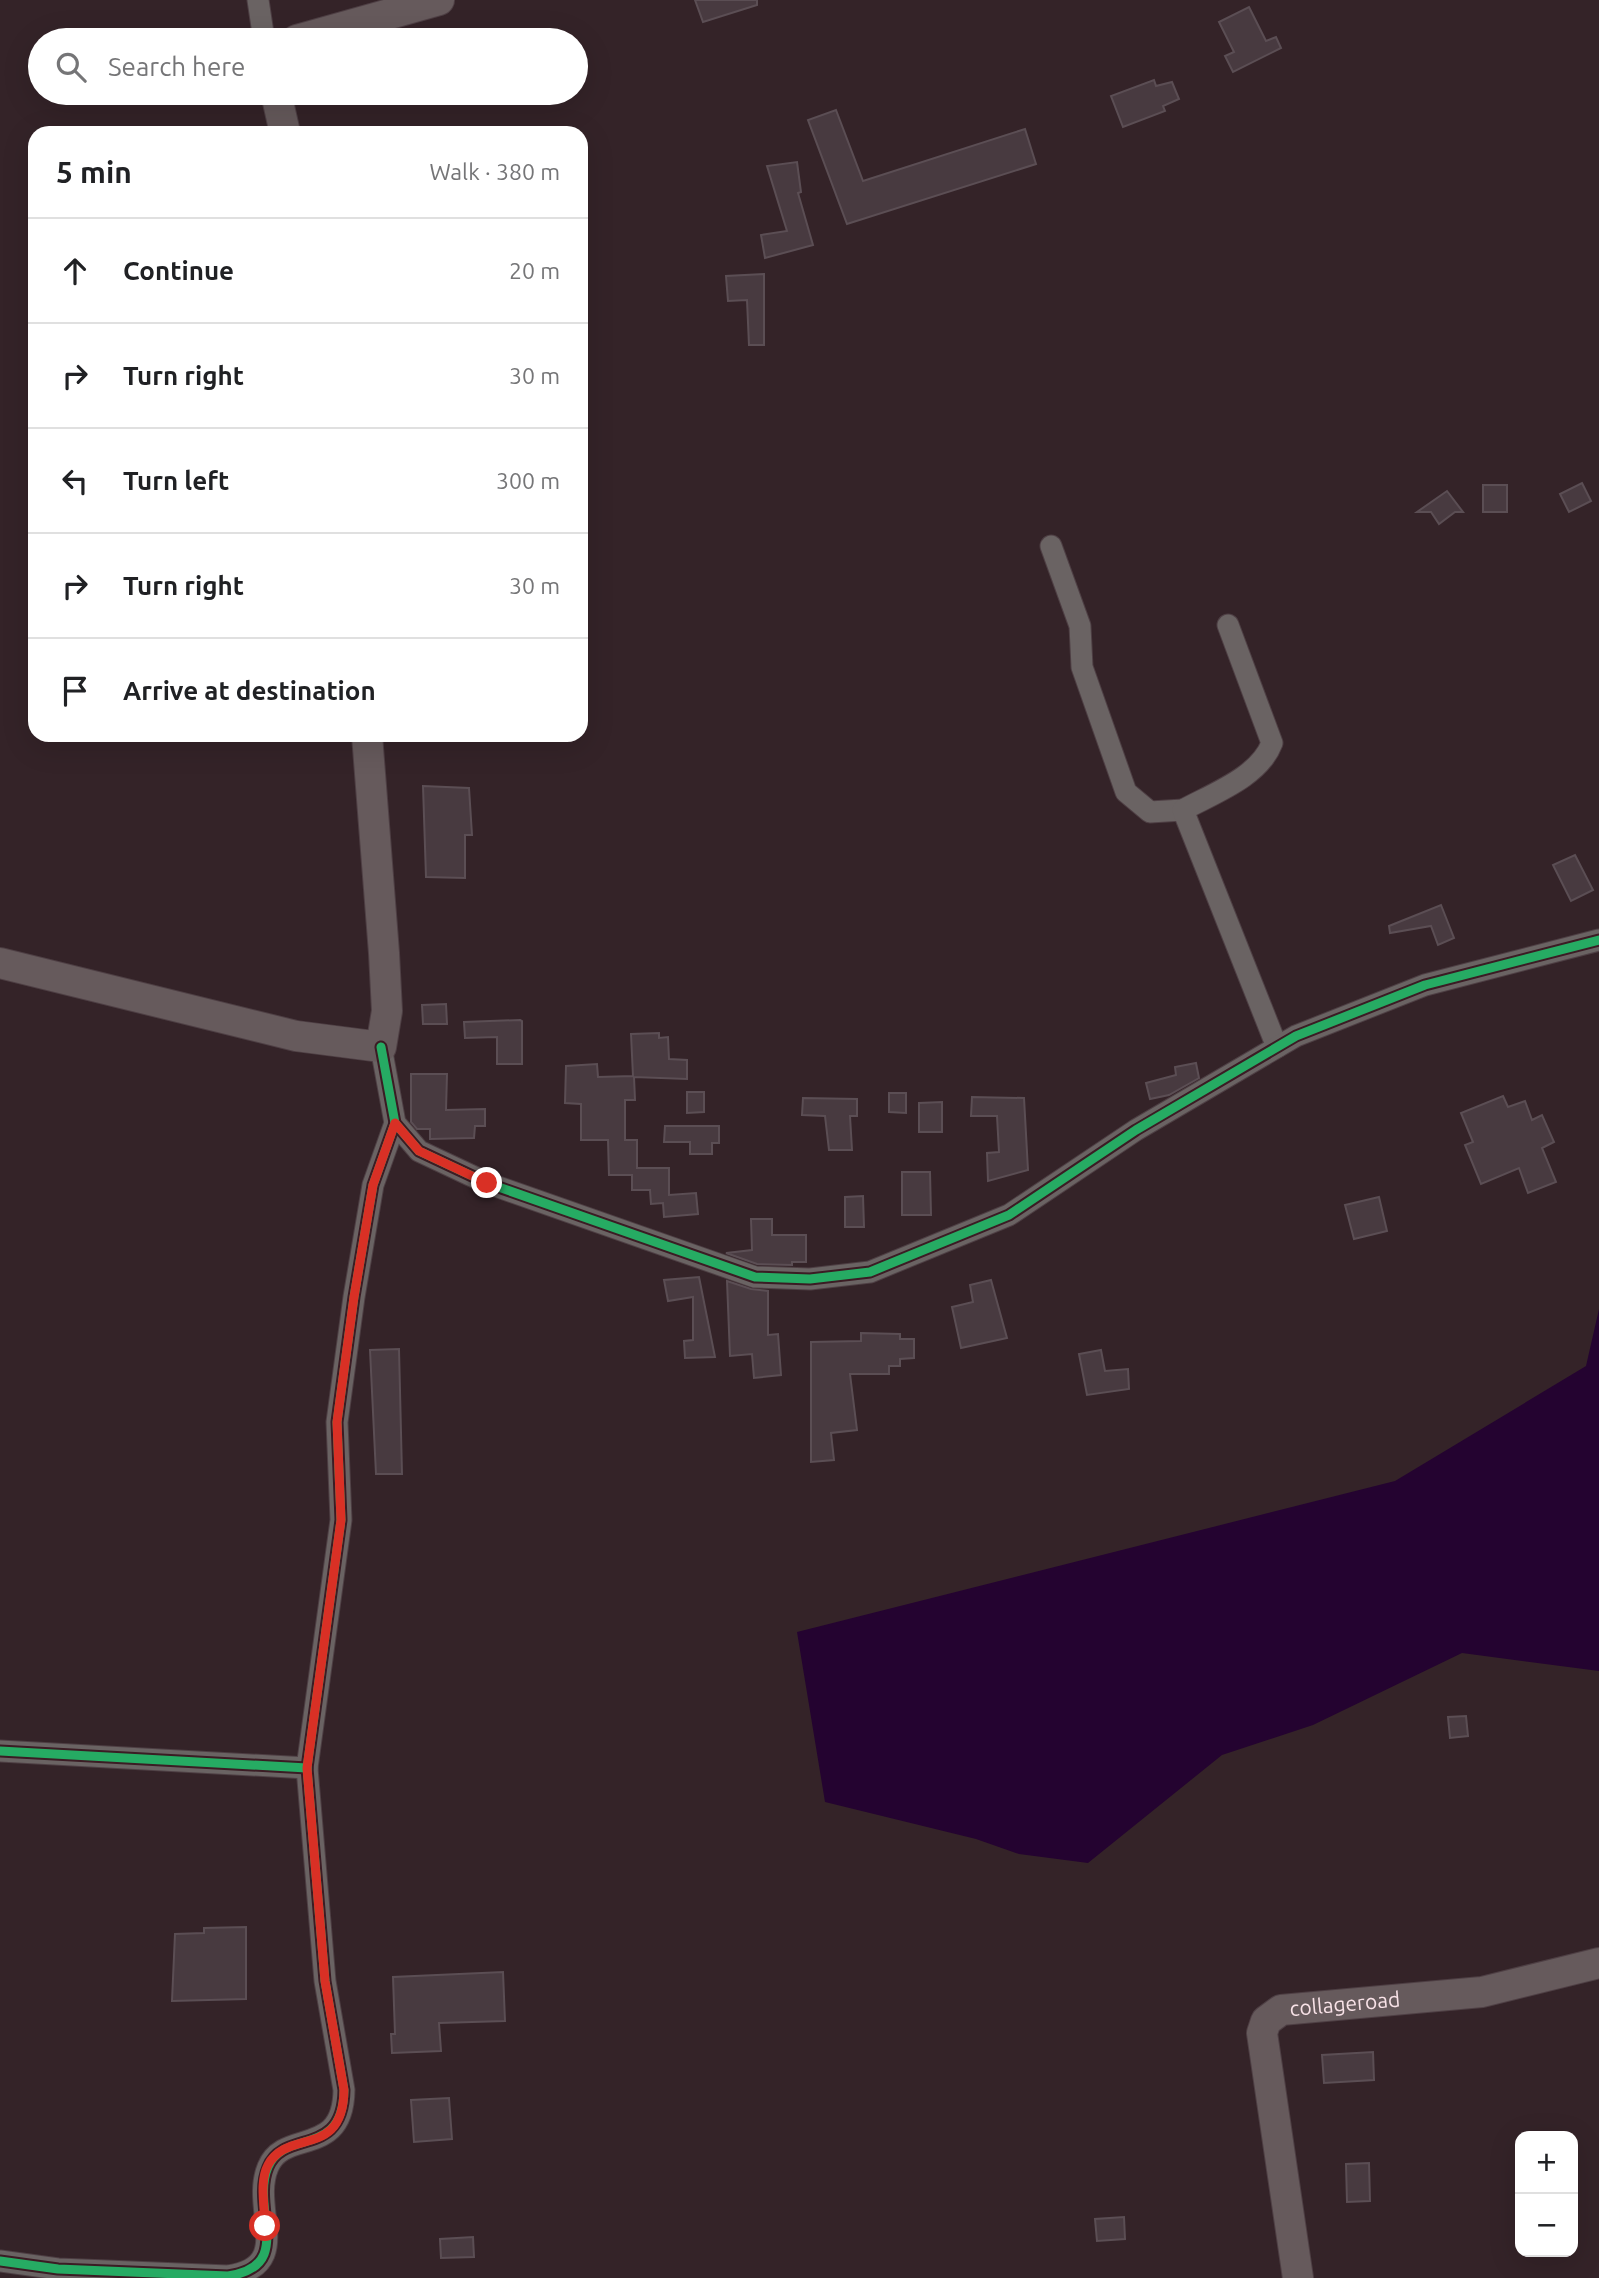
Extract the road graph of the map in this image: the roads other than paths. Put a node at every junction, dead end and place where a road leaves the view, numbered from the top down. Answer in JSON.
{"nodes":[{"id":1,"x":258,"y":0,"type":"edge"},
{"id":2,"x":439,"y":0,"type":"edge"},
{"id":3,"x":262,"y":28,"type":"edge"},
{"id":4,"x":340,"y":28,"type":"edge"},
{"id":5,"x":279,"y":105,"type":"edge"},
{"id":6,"x":283,"y":126,"type":"edge"},
{"id":7,"x":1051,"y":546,"type":"dead end"},
{"id":8,"x":1228,"y":625,"type":"dead end"},
{"id":9,"x":368,"y":742,"type":"edge"},
{"id":10,"x":1183,"y":810,"type":"junction"},
{"id":11,"x":1599,"y":940,"type":"edge"},
{"id":12,"x":0,"y":963,"type":"edge"},
{"id":13,"x":381,"y":1047,"type":"junction"},
{"id":14,"x":1277,"y":1047,"type":"junction"},
{"id":15,"x":395,"y":1123,"type":"junction"},
{"id":16,"x":0,"y":1751,"type":"edge"},
{"id":17,"x":307,"y":1768,"type":"junction"},
{"id":18,"x":1599,"y":1963,"type":"edge"},
{"id":19,"x":0,"y":2261,"type":"edge"},
{"id":20,"x":1298,"y":2278,"type":"edge"}],
"edges":[{"from":1,"to":3,"type":"street"},
{"from":2,"to":4,"type":"main road"},
{"from":5,"to":6,"type":"main road"},
{"from":7,"to":10,"type":"street"},
{"from":8,"to":10,"type":"street"},
{"from":9,"to":13,"type":"main road"},
{"from":10,"to":14,"type":"street"},
{"from":11,"to":14,"type":"street"},
{"from":12,"to":13,"type":"main road"},
{"from":13,"to":15,"type":"street"},
{"from":14,"to":15,"type":"street"},
{"from":15,"to":17,"type":"street"},
{"from":16,"to":17,"type":"street"},
{"from":17,"to":19,"type":"street"},
{"from":18,"to":20,"type":"main road","name":"collageroad"}]}
